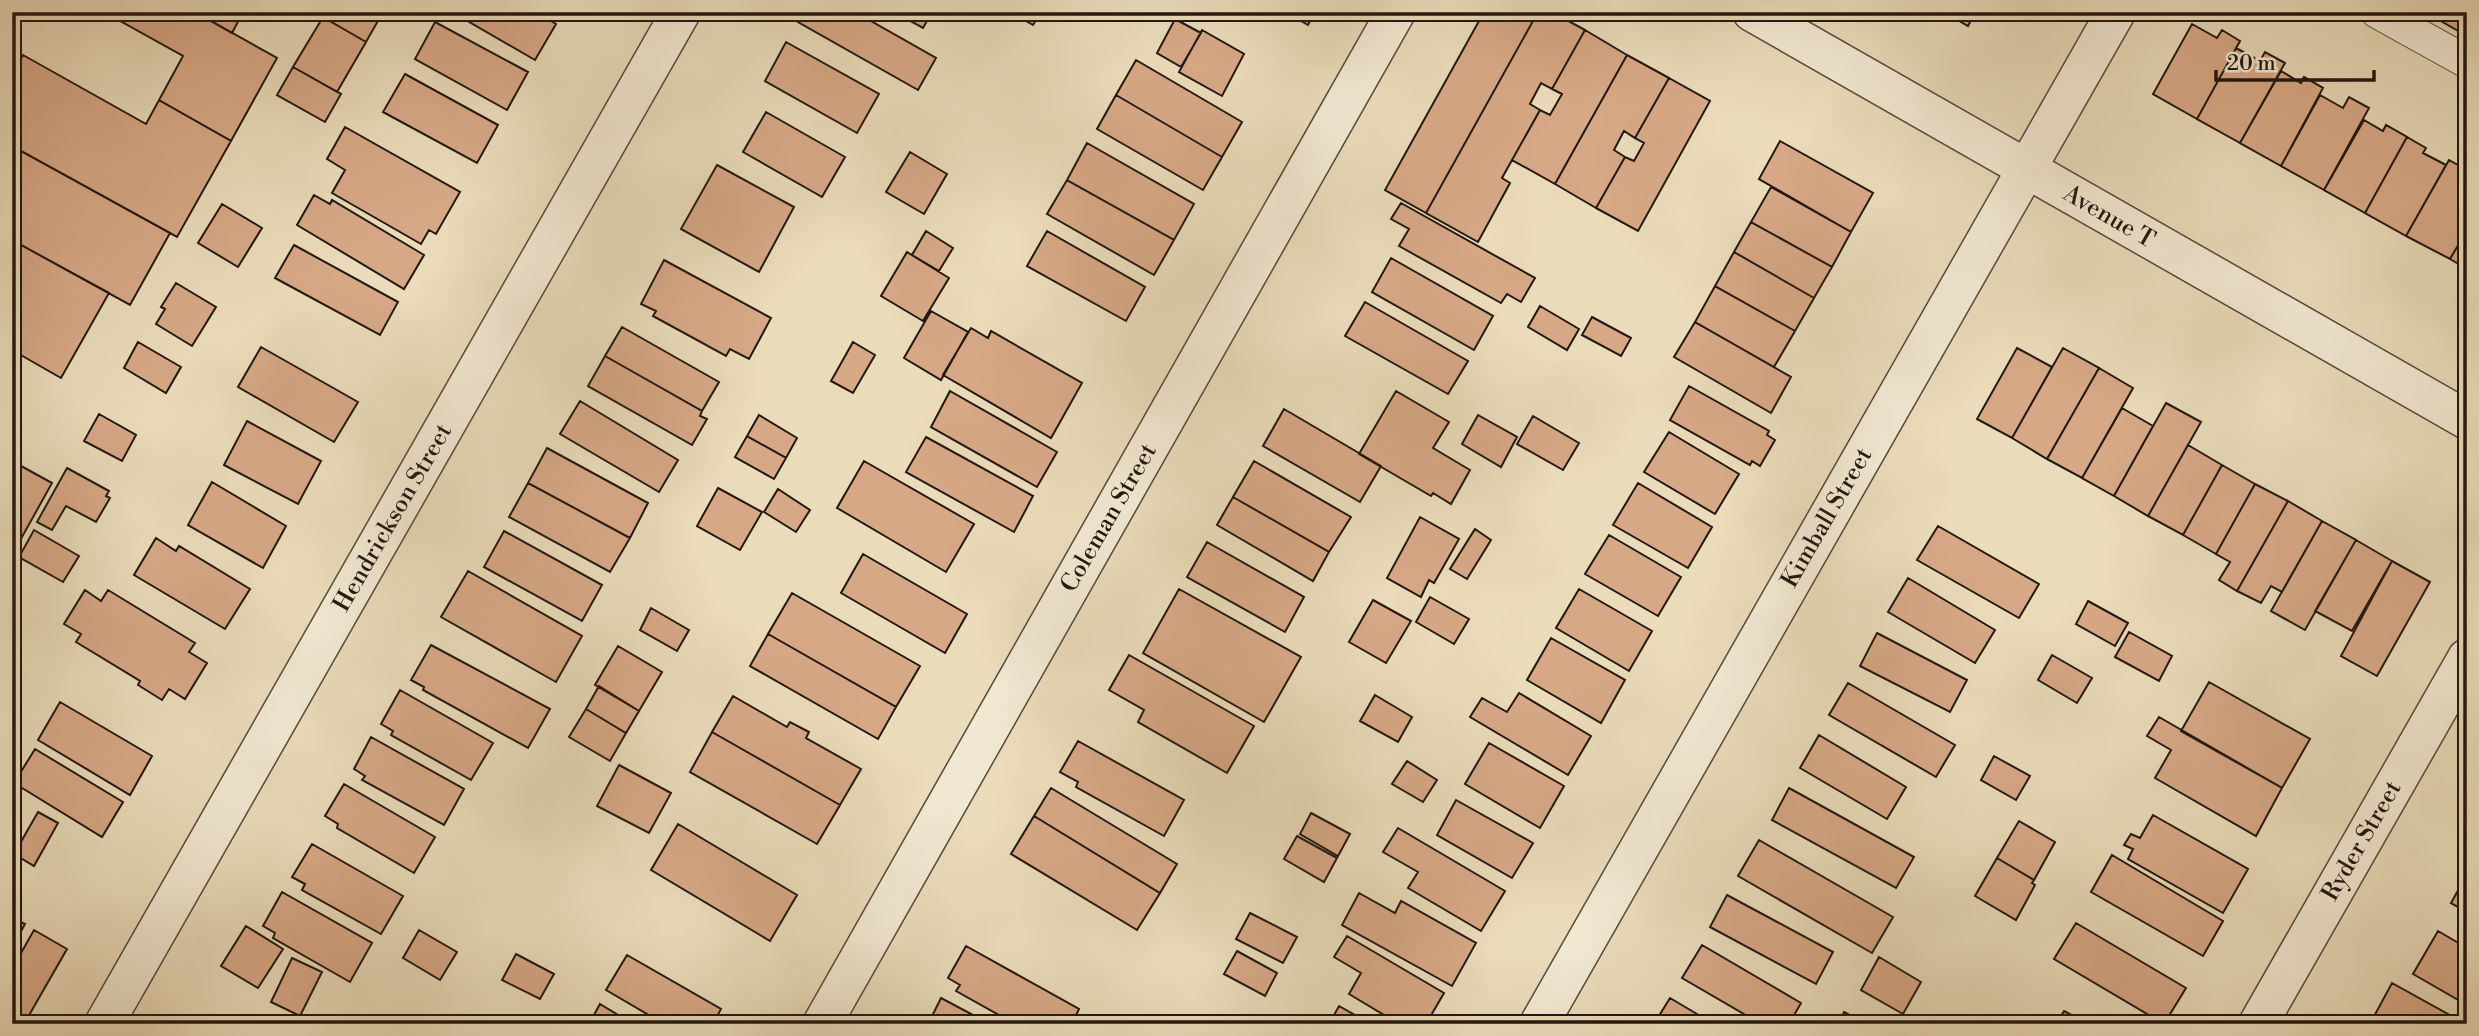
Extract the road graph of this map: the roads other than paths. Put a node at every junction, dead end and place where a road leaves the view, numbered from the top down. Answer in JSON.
{"nodes":[{"id":1,"x":681,"y":12,"type":"edge"},
{"id":2,"x":1396,"y":12,"type":"edge"},
{"id":3,"x":1752,"y":12,"type":"edge"},
{"id":4,"x":2116,"y":12,"type":"edge"},
{"id":5,"x":2377,"y":12,"type":"edge"},
{"id":6,"x":2467,"y":62,"type":"edge"},
{"id":7,"x":2026,"y":169,"type":"junction"},
{"id":8,"x":2467,"y":420,"type":"edge"},
{"id":9,"x":2467,"y":658,"type":"edge"},
{"id":10,"x":104,"y":1024,"type":"edge"},
{"id":11,"x":822,"y":1024,"type":"edge"},
{"id":12,"x":1539,"y":1024,"type":"edge"},
{"id":13,"x":2258,"y":1024,"type":"edge"}],
"edges":[{"from":1,"to":10,"type":"street","name":"Hendrickson Street"},
{"from":2,"to":11,"type":"street","name":"Coleman Street"},
{"from":3,"to":7,"type":"street","name":"Avenue T"},
{"from":4,"to":7,"type":"street","name":"Kimball Street"},
{"from":5,"to":6,"type":"lane"},
{"from":7,"to":8,"type":"street","name":"Avenue T"},
{"from":7,"to":12,"type":"street","name":"Kimball Street"},
{"from":9,"to":13,"type":"street","name":"Ryder Street"}]}
